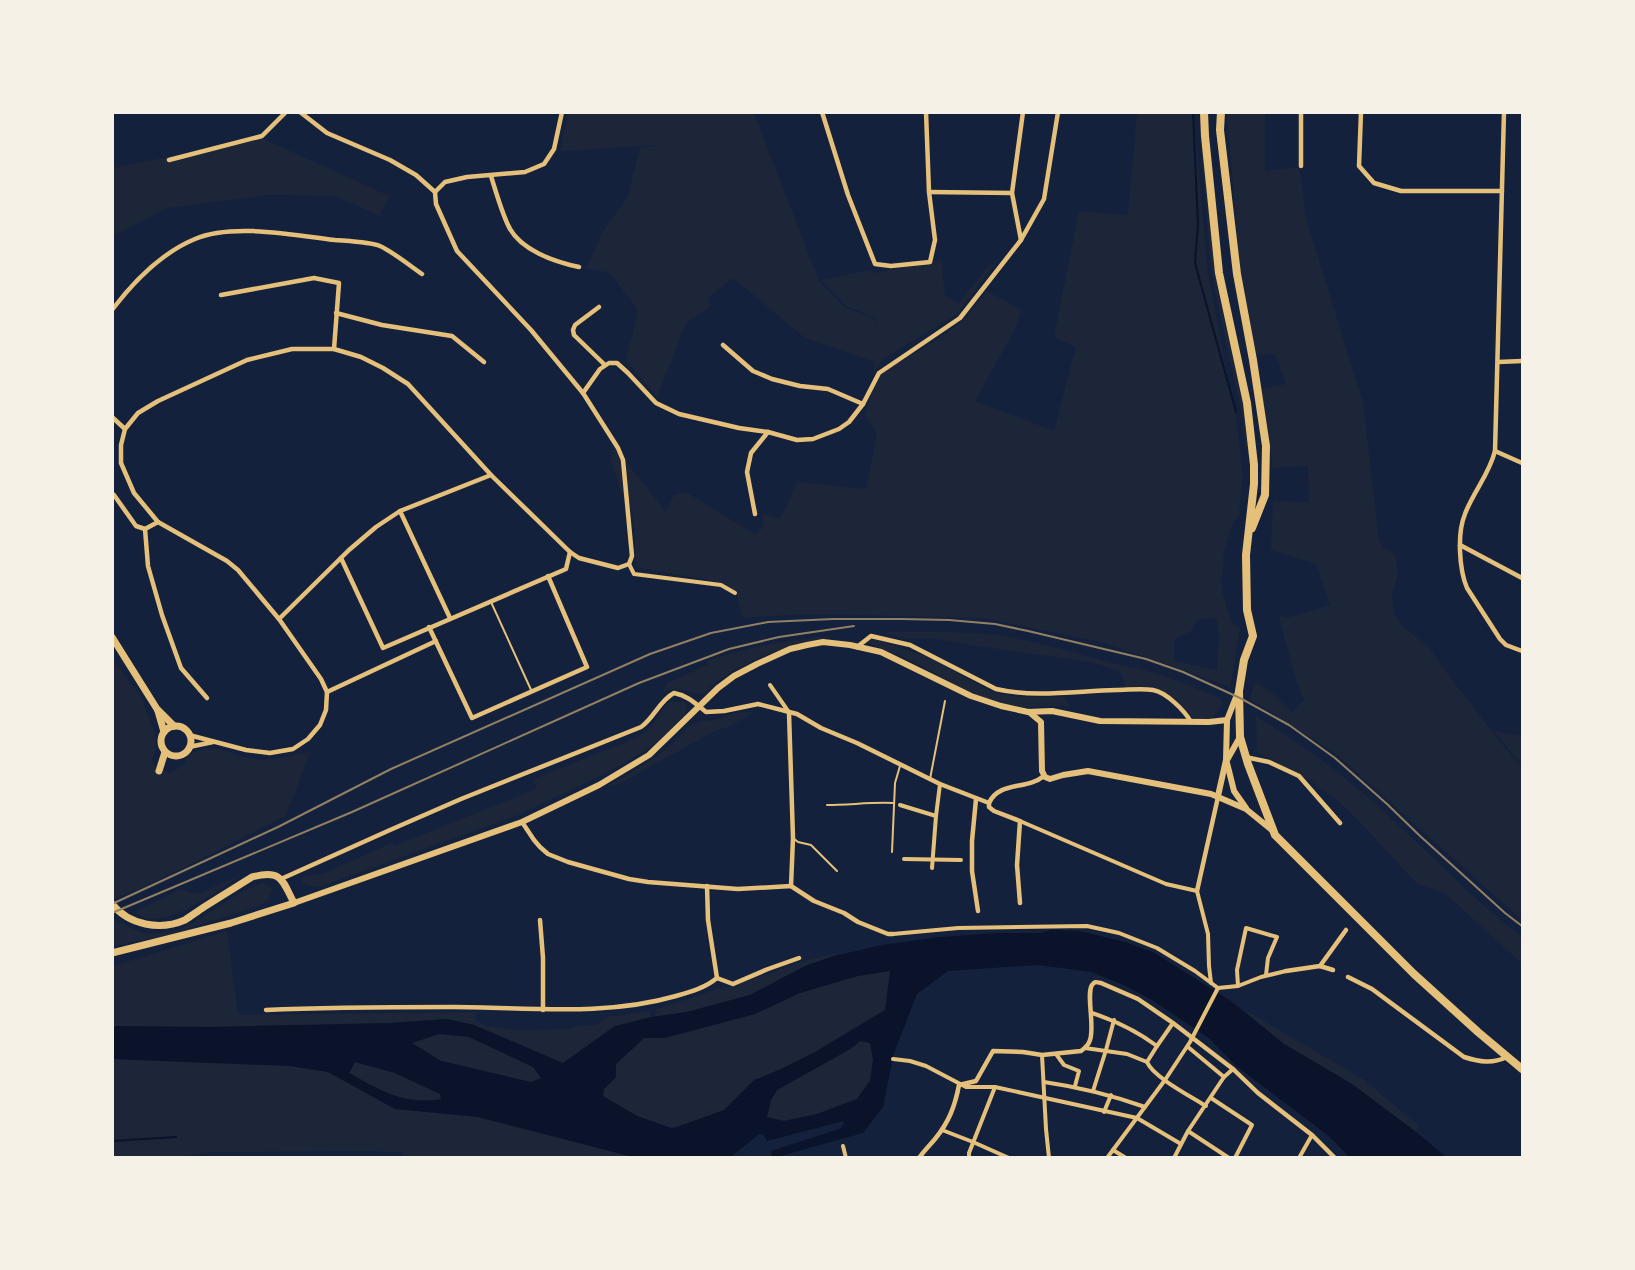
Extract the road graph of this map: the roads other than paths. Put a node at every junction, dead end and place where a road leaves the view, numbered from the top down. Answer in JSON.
{"nodes":[{"id":1,"x":286,"y":112,"type":"edge"},
{"id":2,"x":300,"y":112,"type":"edge"},
{"id":3,"x":562,"y":112,"type":"edge"},
{"id":4,"x":822,"y":112,"type":"edge"},
{"id":5,"x":926,"y":112,"type":"edge"},
{"id":6,"x":1023,"y":112,"type":"edge"},
{"id":7,"x":1058,"y":112,"type":"edge"},
{"id":8,"x":1204,"y":112,"type":"edge"},
{"id":9,"x":1221,"y":112,"type":"edge"},
{"id":10,"x":1300,"y":112,"type":"edge"},
{"id":11,"x":1361,"y":112,"type":"edge"},
{"id":12,"x":1504,"y":112,"type":"edge"},
{"id":13,"x":169,"y":160,"type":"dead end"},
{"id":14,"x":1301,"y":166,"type":"dead end"},
{"id":15,"x":491,"y":176,"type":"junction"},
{"id":16,"x":1502,"y":191,"type":"junction"},
{"id":17,"x":435,"y":192,"type":"junction"},
{"id":18,"x":929,"y":192,"type":"junction"},
{"id":19,"x":1012,"y":193,"type":"junction"},
{"id":20,"x":1021,"y":240,"type":"junction"},
{"id":21,"x":579,"y":267,"type":"dead end"},
{"id":22,"x":422,"y":274,"type":"dead end"},
{"id":23,"x":221,"y":295,"type":"dead end"},
{"id":24,"x":599,"y":307,"type":"dead end"},
{"id":25,"x":112,"y":310,"type":"edge"},
{"id":26,"x":336,"y":313,"type":"junction"},
{"id":27,"x":723,"y":345,"type":"dead end"},
{"id":28,"x":334,"y":349,"type":"junction"},
{"id":29,"x":1522,"y":361,"type":"edge"},
{"id":30,"x":484,"y":362,"type":"dead end"},
{"id":31,"x":1498,"y":362,"type":"junction"},
{"id":32,"x":605,"y":366,"type":"junction"},
{"id":33,"x":583,"y":393,"type":"junction"},
{"id":34,"x":863,"y":404,"type":"junction"},
{"id":35,"x":112,"y":417,"type":"edge"},
{"id":36,"x":125,"y":429,"type":"junction"},
{"id":37,"x":768,"y":432,"type":"junction"},
{"id":38,"x":1495,"y":452,"type":"junction"},
{"id":39,"x":1522,"y":463,"type":"edge"},
{"id":40,"x":491,"y":475,"type":"junction"},
{"id":41,"x":114,"y":495,"type":"dead end"},
{"id":42,"x":400,"y":512,"type":"junction"},
{"id":43,"x":755,"y":514,"type":"dead end"},
{"id":44,"x":158,"y":522,"type":"junction"},
{"id":45,"x":145,"y":529,"type":"junction"},
{"id":46,"x":1248,"y":538,"type":"junction"},
{"id":47,"x":1460,"y":545,"type":"junction"},
{"id":48,"x":570,"y":552,"type":"junction"},
{"id":49,"x":341,"y":558,"type":"junction"},
{"id":50,"x":629,"y":564,"type":"junction"},
{"id":51,"x":548,"y":576,"type":"junction"},
{"id":52,"x":1522,"y":578,"type":"edge"},
{"id":53,"x":735,"y":593,"type":"dead end"},
{"id":54,"x":490,"y":601,"type":"junction"},
{"id":55,"x":450,"y":618,"type":"junction"},
{"id":56,"x":279,"y":619,"type":"junction"},
{"id":57,"x":429,"y":627,"type":"junction"},
{"id":58,"x":112,"y":637,"type":"edge"},
{"id":59,"x":436,"y":641,"type":"junction"},
{"id":60,"x":857,"y":647,"type":"junction"},
{"id":61,"x":1522,"y":651,"type":"edge"},
{"id":62,"x":770,"y":685,"type":"dead end"},
{"id":63,"x":1239,"y":691,"type":"junction"},
{"id":64,"x":327,"y":692,"type":"junction"},
{"id":65,"x":532,"y":692,"type":"junction"},
{"id":66,"x":207,"y":698,"type":"dead end"},
{"id":67,"x":945,"y":701,"type":"dead end"},
{"id":68,"x":699,"y":706,"type":"junction"},
{"id":69,"x":157,"y":709,"type":"junction"},
{"id":70,"x":1052,"y":711,"type":"junction"},
{"id":71,"x":1028,"y":712,"type":"junction"},
{"id":72,"x":789,"y":713,"type":"junction"},
{"id":73,"x":1227,"y":720,"type":"junction"},
{"id":74,"x":1041,"y":722,"type":"junction"},
{"id":75,"x":1191,"y":722,"type":"junction"},
{"id":76,"x":174,"y":726,"type":"junction"},
{"id":77,"x":164,"y":732,"type":"junction"},
{"id":78,"x":189,"y":735,"type":"junction"},
{"id":79,"x":1240,"y":737,"type":"junction"},
{"id":80,"x":216,"y":742,"type":"junction"},
{"id":81,"x":189,"y":747,"type":"junction"},
{"id":82,"x":168,"y":753,"type":"junction"},
{"id":83,"x":1245,"y":757,"type":"junction"},
{"id":84,"x":1226,"y":760,"type":"junction"},
{"id":85,"x":900,"y":765,"type":"junction"},
{"id":86,"x":160,"y":768,"type":"dead end"},
{"id":87,"x":1044,"y":776,"type":"junction"},
{"id":88,"x":930,"y":779,"type":"junction"},
{"id":89,"x":940,"y":784,"type":"junction"},
{"id":90,"x":1218,"y":796,"type":"junction"},
{"id":91,"x":976,"y":799,"type":"junction"},
{"id":92,"x":989,"y":803,"type":"junction"},
{"id":93,"x":894,"y":804,"type":"junction"},
{"id":94,"x":827,"y":805,"type":"dead end"},
{"id":95,"x":900,"y":805,"type":"dead end"},
{"id":96,"x":1246,"y":809,"type":"junction"},
{"id":97,"x":936,"y":816,"type":"junction"},
{"id":98,"x":1020,"y":820,"type":"junction"},
{"id":99,"x":522,"y":822,"type":"junction"},
{"id":100,"x":1340,"y":823,"type":"dead end"},
{"id":101,"x":1273,"y":831,"type":"junction"},
{"id":102,"x":794,"y":838,"type":"junction"},
{"id":103,"x":892,"y":852,"type":"dead end"},
{"id":104,"x":904,"y":859,"type":"dead end"},
{"id":105,"x":932,"y":860,"type":"junction"},
{"id":106,"x":961,"y":860,"type":"dead end"},
{"id":107,"x":932,"y":868,"type":"dead end"},
{"id":108,"x":837,"y":871,"type":"dead end"},
{"id":109,"x":281,"y":879,"type":"junction"},
{"id":110,"x":707,"y":886,"type":"junction"},
{"id":111,"x":791,"y":886,"type":"junction"},
{"id":112,"x":1197,"y":891,"type":"junction"},
{"id":113,"x":294,"y":903,"type":"junction"},
{"id":114,"x":1020,"y":903,"type":"dead end"},
{"id":115,"x":112,"y":904,"type":"edge"},
{"id":116,"x":978,"y":911,"type":"dead end"},
{"id":117,"x":540,"y":920,"type":"dead end"},
{"id":118,"x":1346,"y":930,"type":"dead end"},
{"id":119,"x":893,"y":934,"type":"joint"},
{"id":120,"x":112,"y":953,"type":"edge"},
{"id":121,"x":799,"y":958,"type":"dead end"},
{"id":122,"x":1320,"y":966,"type":"junction"},
{"id":123,"x":1333,"y":970,"type":"dead end"},
{"id":124,"x":1286,"y":971,"type":"joint"},
{"id":125,"x":1266,"y":975,"type":"junction"},
{"id":126,"x":1348,"y":977,"type":"dead end"},
{"id":127,"x":717,"y":978,"type":"junction"},
{"id":128,"x":1211,"y":984,"type":"junction"},
{"id":129,"x":1238,"y":986,"type":"junction"},
{"id":130,"x":1217,"y":989,"type":"junction"},
{"id":131,"x":266,"y":1010,"type":"dead end"},
{"id":132,"x":543,"y":1010,"type":"junction"},
{"id":133,"x":1092,"y":1013,"type":"junction"},
{"id":134,"x":1114,"y":1020,"type":"junction"},
{"id":135,"x":1173,"y":1023,"type":"junction"},
{"id":136,"x":1189,"y":1045,"type":"junction"},
{"id":137,"x":1157,"y":1046,"type":"junction"},
{"id":138,"x":1085,"y":1048,"type":"junction"},
{"id":139,"x":1106,"y":1050,"type":"junction"},
{"id":140,"x":1056,"y":1054,"type":"junction"},
{"id":141,"x":1042,"y":1055,"type":"junction"},
{"id":142,"x":1507,"y":1057,"type":"junction"},
{"id":143,"x":893,"y":1059,"type":"dead end"},
{"id":144,"x":1147,"y":1062,"type":"junction"},
{"id":145,"x":1522,"y":1068,"type":"edge"},
{"id":146,"x":1233,"y":1069,"type":"junction"},
{"id":147,"x":1224,"y":1077,"type":"junction"},
{"id":148,"x":1165,"y":1080,"type":"junction"},
{"id":149,"x":1044,"y":1082,"type":"junction"},
{"id":150,"x":959,"y":1084,"type":"junction"},
{"id":151,"x":1075,"y":1086,"type":"junction"},
{"id":152,"x":995,"y":1088,"type":"junction"},
{"id":153,"x":1093,"y":1091,"type":"junction"},
{"id":154,"x":1112,"y":1095,"type":"junction"},
{"id":155,"x":1211,"y":1098,"type":"junction"},
{"id":156,"x":1044,"y":1099,"type":"junction"},
{"id":157,"x":1206,"y":1106,"type":"junction"},
{"id":158,"x":1145,"y":1107,"type":"junction"},
{"id":159,"x":1104,"y":1112,"type":"junction"},
{"id":160,"x":1137,"y":1118,"type":"junction"},
{"id":161,"x":942,"y":1130,"type":"junction"},
{"id":162,"x":1188,"y":1131,"type":"junction"},
{"id":163,"x":1312,"y":1135,"type":"junction"},
{"id":164,"x":974,"y":1142,"type":"junction"},
{"id":165,"x":1181,"y":1144,"type":"junction"},
{"id":166,"x":843,"y":1146,"type":"dead end"},
{"id":167,"x":1113,"y":1150,"type":"junction"},
{"id":168,"x":846,"y":1158,"type":"edge"},
{"id":169,"x":919,"y":1158,"type":"edge"},
{"id":170,"x":969,"y":1158,"type":"edge"},
{"id":171,"x":1008,"y":1158,"type":"edge"},
{"id":172,"x":1049,"y":1158,"type":"edge"},
{"id":173,"x":1107,"y":1158,"type":"edge"},
{"id":174,"x":1126,"y":1158,"type":"edge"},
{"id":175,"x":1174,"y":1158,"type":"edge"},
{"id":176,"x":1229,"y":1158,"type":"edge"},
{"id":177,"x":1235,"y":1158,"type":"edge"},
{"id":178,"x":1299,"y":1158,"type":"edge"},
{"id":179,"x":1335,"y":1158,"type":"edge"}],
"edges":[{"from":1,"to":13,"type":"street"},
{"from":2,"to":17,"type":"street"},
{"from":3,"to":15,"type":"street"},
{"from":4,"to":18,"type":"street"},
{"from":5,"to":18,"type":"street"},
{"from":6,"to":19,"type":"street"},
{"from":7,"to":20,"type":"street"},
{"from":8,"to":46,"type":"main road"},
{"from":9,"to":46,"type":"main road"},
{"from":10,"to":14,"type":"street"},
{"from":11,"to":16,"type":"street"},
{"from":12,"to":16,"type":"street"},
{"from":15,"to":17,"type":"street"},
{"from":15,"to":21,"type":"street"},
{"from":16,"to":31,"type":"street"},
{"from":17,"to":33,"type":"street"},
{"from":18,"to":19,"type":"street"},
{"from":19,"to":20,"type":"street"},
{"from":20,"to":34,"type":"street"},
{"from":22,"to":25,"type":"street"},
{"from":23,"to":26,"type":"street"},
{"from":24,"to":32,"type":"street"},
{"from":26,"to":28,"type":"street"},
{"from":26,"to":30,"type":"street"},
{"from":27,"to":34,"type":"street"},
{"from":28,"to":36,"type":"street"},
{"from":28,"to":40,"type":"street"},
{"from":29,"to":31,"type":"street"},
{"from":31,"to":38,"type":"street"},
{"from":32,"to":33,"type":"street"},
{"from":32,"to":37,"type":"street"},
{"from":33,"to":50,"type":"street"},
{"from":34,"to":37,"type":"street"},
{"from":35,"to":36,"type":"street"},
{"from":36,"to":44,"type":"street"},
{"from":37,"to":43,"type":"street"},
{"from":38,"to":39,"type":"street"},
{"from":38,"to":47,"type":"street"},
{"from":40,"to":42,"type":"street"},
{"from":40,"to":48,"type":"street"},
{"from":41,"to":45,"type":"street"},
{"from":42,"to":49,"type":"street"},
{"from":42,"to":55,"type":"street"},
{"from":44,"to":45,"type":"street"},
{"from":44,"to":56,"type":"street"},
{"from":45,"to":66,"type":"street"},
{"from":46,"to":63,"type":"main road"},
{"from":47,"to":52,"type":"street"},
{"from":47,"to":61,"type":"street"},
{"from":48,"to":50,"type":"street"},
{"from":48,"to":51,"type":"street"},
{"from":49,"to":56,"type":"street"},
{"from":49,"to":57,"type":"street"},
{"from":50,"to":53,"type":"street"},
{"from":51,"to":54,"type":"street"},
{"from":51,"to":65,"type":"street"},
{"from":54,"to":55,"type":"street"},
{"from":54,"to":65,"type":"lane"},
{"from":55,"to":57,"type":"street"},
{"from":56,"to":64,"type":"street"},
{"from":57,"to":59,"type":"street"},
{"from":58,"to":69,"type":"main road"},
{"from":59,"to":64,"type":"street"},
{"from":59,"to":65,"type":"street"},
{"from":60,"to":68,"type":"street"},
{"from":60,"to":71,"type":"street"},
{"from":60,"to":75,"type":"street"},
{"from":62,"to":72,"type":"street"},
{"from":63,"to":73,"type":"street"},
{"from":63,"to":79,"type":"main road"},
{"from":64,"to":80,"type":"street"},
{"from":67,"to":88,"type":"lane"},
{"from":68,"to":72,"type":"street"},
{"from":68,"to":99,"type":"street"},
{"from":68,"to":109,"type":"street"},
{"from":69,"to":76,"type":"main road"},
{"from":69,"to":77,"type":"main road"},
{"from":70,"to":71,"type":"street"},
{"from":70,"to":74,"type":"street"},
{"from":70,"to":75,"type":"street"},
{"from":71,"to":74,"type":"street"},
{"from":72,"to":85,"type":"street"},
{"from":72,"to":102,"type":"street"},
{"from":73,"to":75,"type":"street"},
{"from":73,"to":84,"type":"street"},
{"from":74,"to":87,"type":"street"},
{"from":76,"to":77,"type":"main road"},
{"from":76,"to":78,"type":"main road"},
{"from":77,"to":82,"type":"main road"},
{"from":78,"to":80,"type":"street"},
{"from":78,"to":81,"type":"main road"},
{"from":79,"to":83,"type":"main road"},
{"from":79,"to":84,"type":"street"},
{"from":80,"to":81,"type":"street"},
{"from":81,"to":82,"type":"main road"},
{"from":82,"to":86,"type":"main road"},
{"from":83,"to":100,"type":"street"},
{"from":83,"to":101,"type":"main road"},
{"from":84,"to":90,"type":"street"},
{"from":84,"to":96,"type":"street"},
{"from":85,"to":88,"type":"street"},
{"from":85,"to":93,"type":"lane"},
{"from":87,"to":90,"type":"street"},
{"from":87,"to":92,"type":"street"},
{"from":88,"to":89,"type":"street"},
{"from":89,"to":91,"type":"street"},
{"from":89,"to":97,"type":"street"},
{"from":90,"to":96,"type":"street"},
{"from":90,"to":112,"type":"street"},
{"from":91,"to":92,"type":"street"},
{"from":91,"to":116,"type":"street"},
{"from":92,"to":98,"type":"street"},
{"from":93,"to":94,"type":"lane"},
{"from":93,"to":103,"type":"lane"},
{"from":95,"to":97,"type":"street"},
{"from":96,"to":101,"type":"street"},
{"from":97,"to":105,"type":"street"},
{"from":98,"to":112,"type":"street"},
{"from":98,"to":114,"type":"street"},
{"from":99,"to":110,"type":"street"},
{"from":99,"to":113,"type":"street"},
{"from":101,"to":142,"type":"main road"},
{"from":102,"to":108,"type":"lane"},
{"from":102,"to":111,"type":"street"},
{"from":104,"to":105,"type":"street"},
{"from":105,"to":106,"type":"street"},
{"from":105,"to":107,"type":"street"},
{"from":109,"to":113,"type":"main road"},
{"from":109,"to":115,"type":"main road"},
{"from":110,"to":111,"type":"street"},
{"from":110,"to":127,"type":"street"},
{"from":111,"to":119,"type":"street"},
{"from":112,"to":128,"type":"street"},
{"from":113,"to":120,"type":"main road"},
{"from":117,"to":132,"type":"street"},
{"from":118,"to":122,"type":"street"},
{"from":119,"to":128,"type":"street"},
{"from":121,"to":127,"type":"street"},
{"from":122,"to":123,"type":"street"},
{"from":122,"to":124,"type":"street"},
{"from":124,"to":125,"type":"street"},
{"from":125,"to":129,"type":"street"},
{"from":125,"to":129,"type":"street"},
{"from":126,"to":142,"type":"street"},
{"from":127,"to":132,"type":"street"},
{"from":128,"to":130,"type":"street"},
{"from":129,"to":130,"type":"street"},
{"from":130,"to":136,"type":"street"},
{"from":131,"to":132,"type":"street"},
{"from":133,"to":134,"type":"street"},
{"from":133,"to":135,"type":"street"},
{"from":133,"to":138,"type":"street"},
{"from":134,"to":137,"type":"street"},
{"from":134,"to":139,"type":"street"},
{"from":135,"to":137,"type":"street"},
{"from":135,"to":146,"type":"street"},
{"from":136,"to":147,"type":"street"},
{"from":136,"to":148,"type":"street"},
{"from":137,"to":144,"type":"street"},
{"from":138,"to":139,"type":"street"},
{"from":138,"to":140,"type":"street"},
{"from":139,"to":144,"type":"street"},
{"from":139,"to":153,"type":"street"},
{"from":140,"to":141,"type":"street"},
{"from":140,"to":151,"type":"street"},
{"from":141,"to":149,"type":"street"},
{"from":141,"to":150,"type":"street"},
{"from":142,"to":145,"type":"main road"},
{"from":143,"to":150,"type":"street"},
{"from":144,"to":148,"type":"street"},
{"from":146,"to":147,"type":"street"},
{"from":146,"to":163,"type":"street"},
{"from":147,"to":155,"type":"street"},
{"from":148,"to":157,"type":"street"},
{"from":148,"to":158,"type":"street"},
{"from":149,"to":151,"type":"street"},
{"from":149,"to":156,"type":"street"},
{"from":150,"to":152,"type":"street"},
{"from":150,"to":161,"type":"street"},
{"from":151,"to":153,"type":"street"},
{"from":152,"to":156,"type":"street"},
{"from":152,"to":164,"type":"street"},
{"from":153,"to":154,"type":"street"},
{"from":154,"to":158,"type":"street"},
{"from":154,"to":159,"type":"street"},
{"from":155,"to":157,"type":"street"},
{"from":155,"to":177,"type":"street"},
{"from":156,"to":159,"type":"street"},
{"from":156,"to":172,"type":"street"},
{"from":157,"to":162,"type":"street"},
{"from":158,"to":160,"type":"street"},
{"from":159,"to":160,"type":"street"},
{"from":160,"to":165,"type":"street"},
{"from":160,"to":167,"type":"street"},
{"from":161,"to":164,"type":"street"},
{"from":161,"to":169,"type":"street"},
{"from":162,"to":165,"type":"street"},
{"from":162,"to":176,"type":"street"},
{"from":163,"to":178,"type":"street"},
{"from":163,"to":179,"type":"street"},
{"from":164,"to":170,"type":"street"},
{"from":164,"to":171,"type":"street"},
{"from":165,"to":175,"type":"street"},
{"from":166,"to":168,"type":"street"},
{"from":167,"to":173,"type":"street"},
{"from":167,"to":174,"type":"street"}]}
